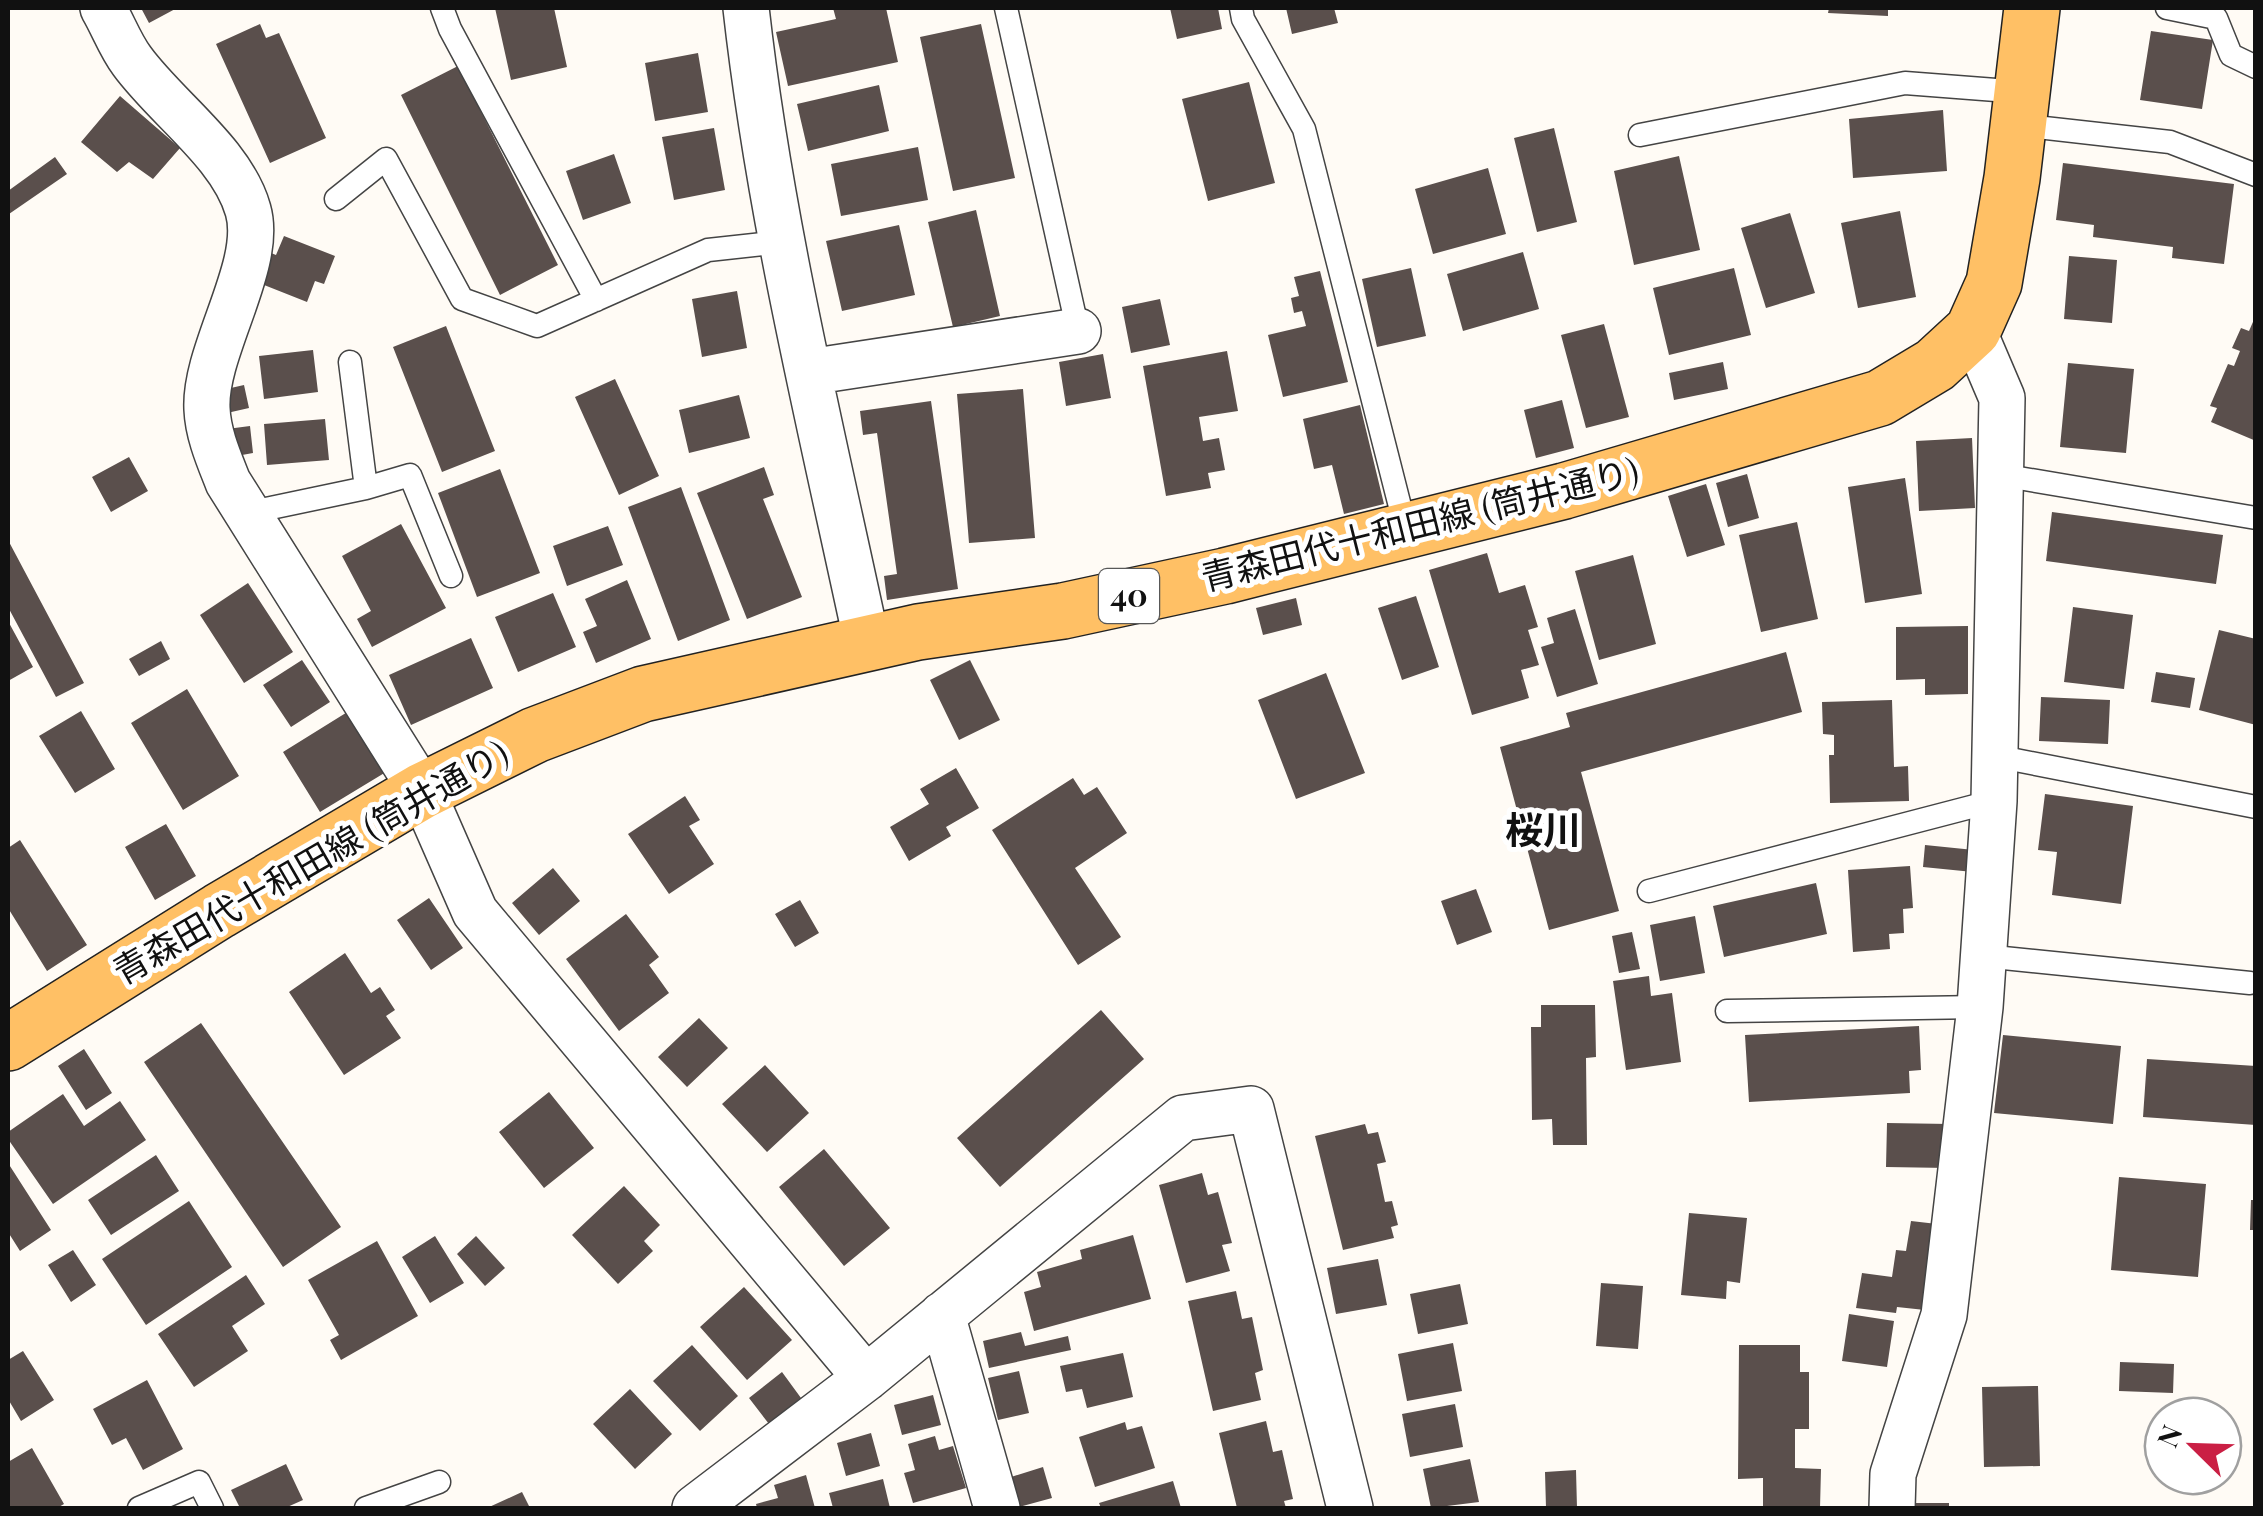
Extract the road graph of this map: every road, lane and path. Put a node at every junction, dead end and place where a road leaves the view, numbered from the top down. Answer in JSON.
{"nodes":[{"id":1,"x":103,"y":8,"type":"edge"},
{"id":2,"x":442,"y":8,"type":"edge"},
{"id":3,"x":746,"y":8,"type":"edge"},
{"id":4,"x":1006,"y":8,"type":"edge"},
{"id":5,"x":1241,"y":8,"type":"edge"},
{"id":6,"x":2032,"y":8,"type":"edge"},
{"id":7,"x":2167,"y":8,"type":"edge"},
{"id":8,"x":2256,"y":67,"type":"edge"},
{"id":9,"x":2021,"y":108,"type":"junction"},
{"id":10,"x":1640,"y":134,"type":"dead end"},
{"id":11,"x":2256,"y":174,"type":"edge"},
{"id":12,"x":336,"y":199,"type":"dead end"},
{"id":13,"x":781,"y":242,"type":"junction"},
{"id":14,"x":596,"y":300,"type":"junction"},
{"id":15,"x":1973,"y":330,"type":"junction"},
{"id":16,"x":1078,"y":331,"type":"joint"},
{"id":17,"x":350,"y":362,"type":"dead end"},
{"id":18,"x":809,"y":372,"type":"junction"},
{"id":19,"x":2001,"y":476,"type":"junction"},
{"id":20,"x":366,"y":488,"type":"junction"},
{"id":21,"x":247,"y":513,"type":"junction"},
{"id":22,"x":2256,"y":518,"type":"edge"},
{"id":23,"x":1406,"y":530,"type":"junction"},
{"id":24,"x":451,"y":576,"type":"dead end"},
{"id":25,"x":867,"y":642,"type":"junction"},
{"id":26,"x":1995,"y":756,"type":"junction"},
{"id":27,"x":422,"y":791,"type":"junction"},
{"id":28,"x":1994,"y":801,"type":"junction"},
{"id":29,"x":2256,"y":807,"type":"edge"},
{"id":30,"x":1649,"y":891,"type":"dead end"},
{"id":31,"x":1984,"y":956,"type":"junction"},
{"id":32,"x":2250,"y":983,"type":"dead end"},
{"id":33,"x":1980,"y":1008,"type":"junction"},
{"id":34,"x":1727,"y":1011,"type":"dead end"},
{"id":35,"x":8,"y":1043,"type":"edge"},
{"id":36,"x":942,"y":1315,"type":"junction"},
{"id":37,"x":866,"y":1378,"type":"junction"},
{"id":38,"x":439,"y":1482,"type":"dead end"},
{"id":39,"x":140,"y":1508,"type":"edge"},
{"id":40,"x":212,"y":1508,"type":"edge"},
{"id":41,"x":366,"y":1508,"type":"edge"},
{"id":42,"x":695,"y":1508,"type":"edge"},
{"id":43,"x":996,"y":1508,"type":"edge"},
{"id":44,"x":1350,"y":1508,"type":"edge"},
{"id":45,"x":1892,"y":1508,"type":"edge"}],
"edges":[{"from":1,"to":21,"type":"street"},
{"from":2,"to":14,"type":"lane"},
{"from":3,"to":13,"type":"street"},
{"from":4,"to":16,"type":"lane"},
{"from":5,"to":23,"type":"lane"},
{"from":6,"to":9,"type":"main road","name":"青森田代十和田線 (筒井通り)","number":"40"},
{"from":7,"to":8,"type":"lane"},
{"from":9,"to":10,"type":"lane"},
{"from":9,"to":11,"type":"lane"},
{"from":9,"to":15,"type":"main road","name":"青森田代十和田線 (筒井通り)","number":"40"},
{"from":12,"to":14,"type":"lane"},
{"from":13,"to":14,"type":"lane"},
{"from":13,"to":18,"type":"street"},
{"from":15,"to":19,"type":"street"},
{"from":15,"to":23,"type":"main road","name":"青森田代十和田線 (筒井通り)","number":"40"},
{"from":16,"to":18,"type":"street"},
{"from":17,"to":20,"type":"lane"},
{"from":18,"to":25,"type":"street"},
{"from":19,"to":22,"type":"lane"},
{"from":19,"to":26,"type":"street"},
{"from":20,"to":21,"type":"lane"},
{"from":20,"to":24,"type":"lane"},
{"from":21,"to":27,"type":"street"},
{"from":23,"to":25,"type":"main road","name":"青森田代十和田線 (筒井通り)","number":"40"},
{"from":25,"to":27,"type":"main road","name":"青森田代十和田線 (筒井通り)","number":"40"},
{"from":26,"to":28,"type":"street"},
{"from":26,"to":29,"type":"lane"},
{"from":27,"to":35,"type":"main road","name":"青森田代十和田線 (筒井通り)","number":"40"},
{"from":27,"to":37,"type":"street"},
{"from":28,"to":30,"type":"lane"},
{"from":28,"to":31,"type":"street"},
{"from":31,"to":32,"type":"lane"},
{"from":31,"to":33,"type":"street"},
{"from":33,"to":34,"type":"lane"},
{"from":33,"to":45,"type":"street"},
{"from":36,"to":37,"type":"street"},
{"from":36,"to":43,"type":"street"},
{"from":36,"to":44,"type":"street"},
{"from":37,"to":42,"type":"street"},
{"from":38,"to":41,"type":"lane"},
{"from":39,"to":40,"type":"lane"}]}
